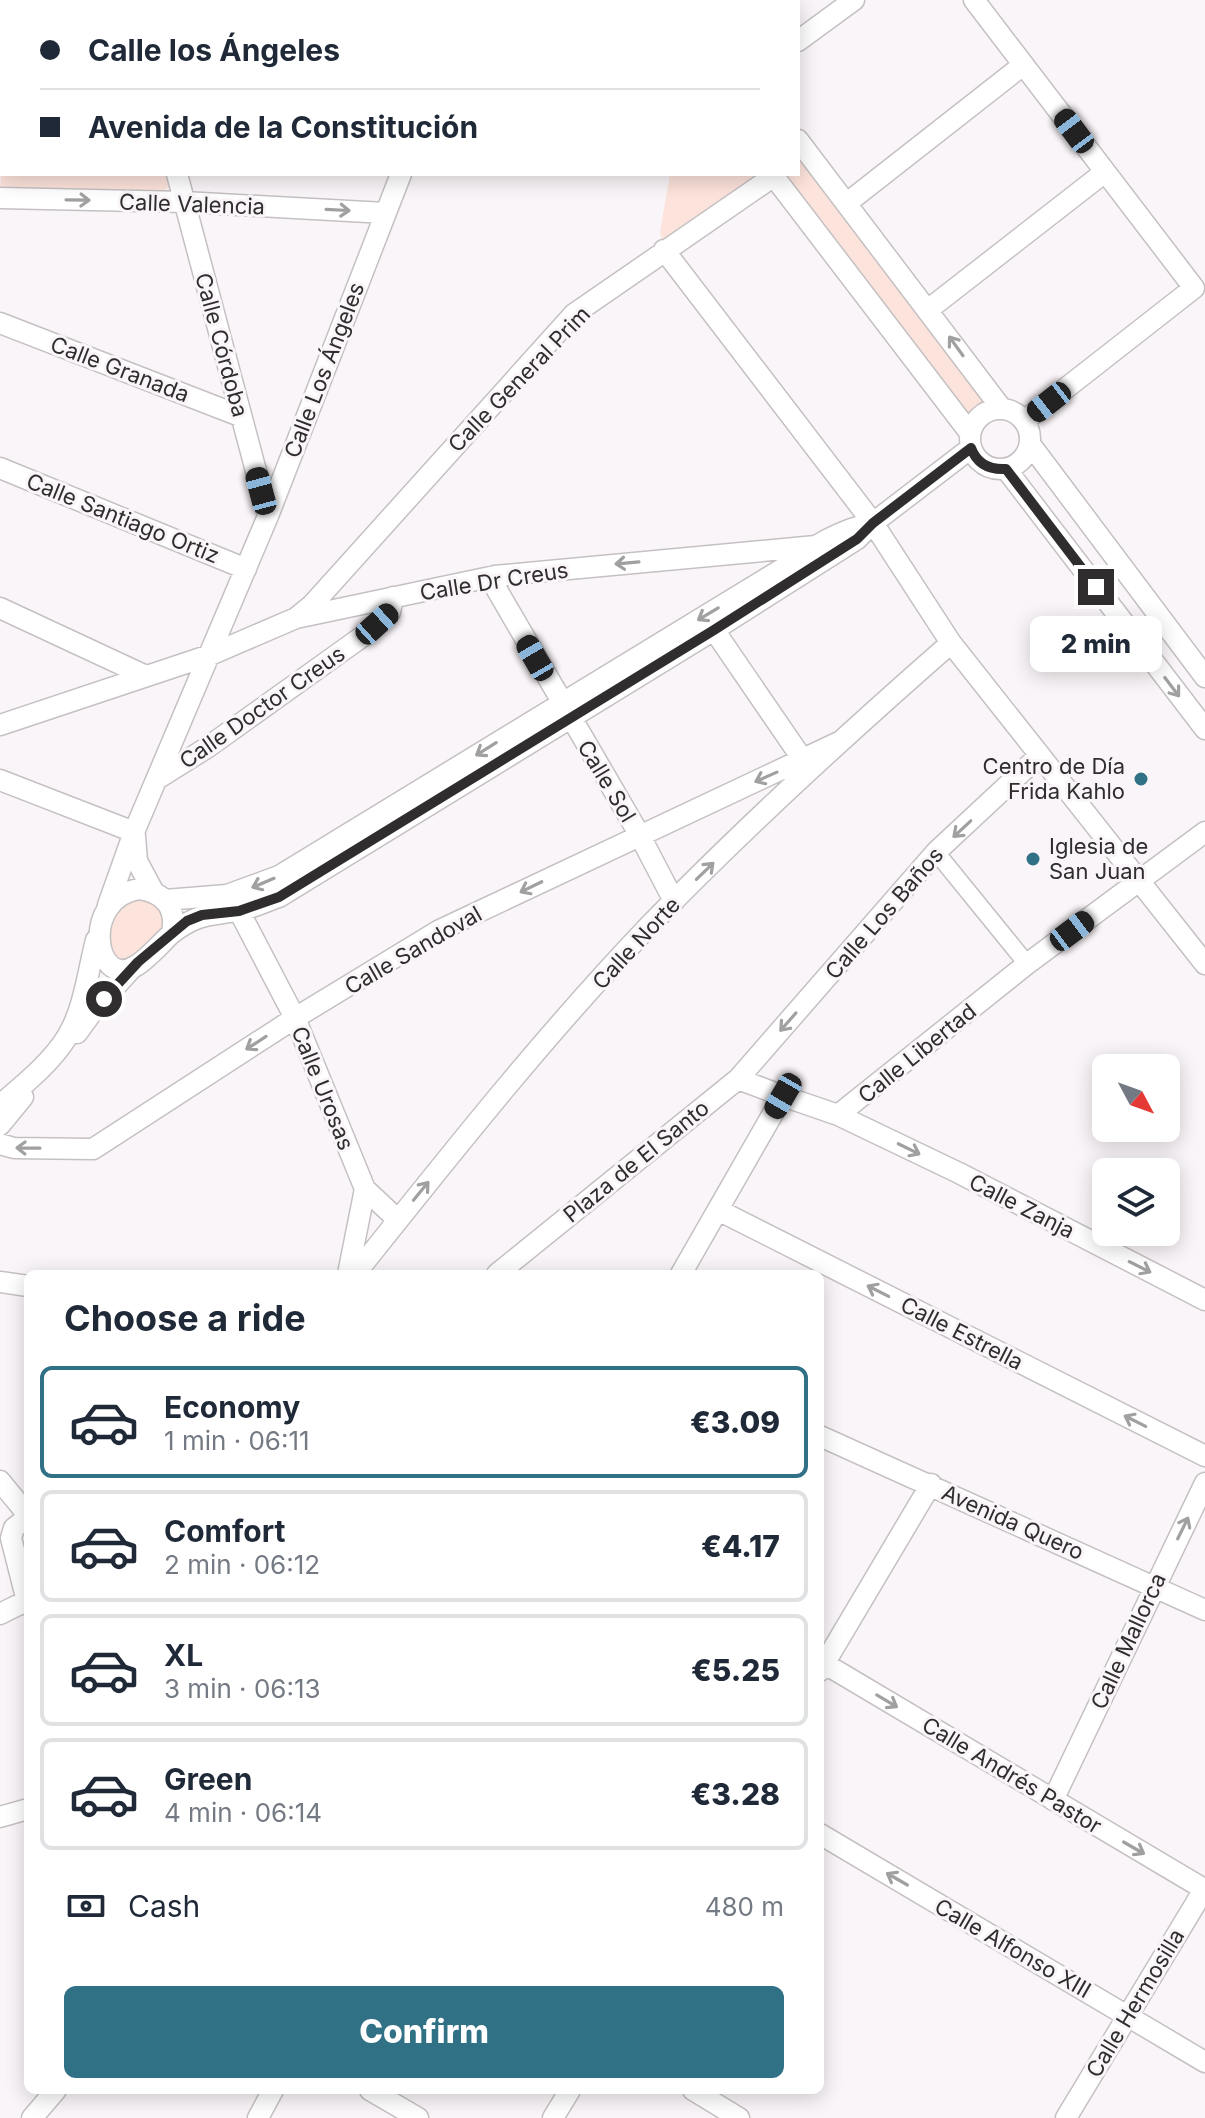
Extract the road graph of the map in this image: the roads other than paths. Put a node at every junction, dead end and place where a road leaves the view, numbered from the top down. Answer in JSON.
{"nodes":[{"id":1,"x":854,"y":0,"type":"edge"},
{"id":2,"x":974,"y":0,"type":"edge"},
{"id":3,"x":800,"y":40,"type":"edge"},
{"id":4,"x":1023,"y":65,"type":"junction"},
{"id":5,"x":800,"y":143,"type":"edge"},
{"id":6,"x":1105,"y":172,"type":"junction"},
{"id":7,"x":178,"y":176,"type":"edge"},
{"id":8,"x":400,"y":176,"type":"edge"},
{"id":9,"x":772,"y":176,"type":"edge"},
{"id":10,"x":774,"y":176,"type":"edge"},
{"id":11,"x":0,"y":198,"type":"edge"},
{"id":12,"x":184,"y":202,"type":"junction"},
{"id":13,"x":847,"y":203,"type":"junction"},
{"id":14,"x":385,"y":213,"type":"junction"},
{"id":15,"x":664,"y":250,"type":"junction"},
{"id":16,"x":929,"y":309,"type":"junction"},
{"id":17,"x":0,"y":323,"type":"edge"},
{"id":18,"x":1002,"y":409,"type":"junction"},
{"id":19,"x":240,"y":416,"type":"junction"},
{"id":20,"x":1024,"y":421,"type":"junction"},
{"id":21,"x":970,"y":440,"type":"junction"},
{"id":22,"x":1030,"y":444,"type":"junction"},
{"id":23,"x":0,"y":468,"type":"edge"},
{"id":24,"x":1006,"y":469,"type":"junction"},
{"id":25,"x":268,"y":516,"type":"junction"},
{"id":26,"x":873,"y":523,"type":"junction"},
{"id":27,"x":816,"y":546,"type":"junction"},
{"id":28,"x":246,"y":569,"type":"junction"},
{"id":29,"x":495,"y":576,"type":"junction"},
{"id":30,"x":393,"y":597,"type":"junction"},
{"id":31,"x":0,"y":608,"type":"edge"},
{"id":32,"x":296,"y":618,"type":"junction"},
{"id":33,"x":714,"y":630,"type":"junction"},
{"id":34,"x":951,"y":643,"type":"junction"},
{"id":35,"x":210,"y":655,"type":"junction"},
{"id":36,"x":146,"y":676,"type":"junction"},
{"id":37,"x":1205,"y":677,"type":"edge"},
{"id":38,"x":565,"y":710,"type":"junction"},
{"id":39,"x":0,"y":725,"type":"edge"},
{"id":40,"x":1205,"y":729,"type":"edge"},
{"id":41,"x":837,"y":743,"type":"junction"},
{"id":42,"x":1039,"y":756,"type":"junction"},
{"id":43,"x":803,"y":760,"type":"junction"},
{"id":44,"x":157,"y":779,"type":"junction"},
{"id":45,"x":0,"y":780,"type":"edge"},
{"id":46,"x":134,"y":832,"type":"junction"},
{"id":47,"x":1205,"y":832,"type":"edge"},
{"id":48,"x":639,"y":834,"type":"junction"},
{"id":49,"x":936,"y":852,"type":"junction"},
{"id":50,"x":1140,"y":881,"type":"junction"},
{"id":51,"x":159,"y":895,"type":"junction"},
{"id":52,"x":674,"y":901,"type":"junction"},
{"id":53,"x":239,"y":911,"type":"junction"},
{"id":54,"x":105,"y":913,"type":"junction"},
{"id":55,"x":172,"y":933,"type":"junction"},
{"id":56,"x":1027,"y":964,"type":"junction"},
{"id":57,"x":1205,"y":964,"type":"edge"},
{"id":58,"x":133,"y":967,"type":"junction"},
{"id":59,"x":295,"y":1018,"type":"junction"},
{"id":60,"x":738,"y":1079,"type":"junction"},
{"id":61,"x":783,"y":1096,"type":"junction"},
{"id":62,"x":0,"y":1105,"type":"edge"},
{"id":63,"x":838,"y":1115,"type":"junction"},
{"id":64,"x":0,"y":1125,"type":"edge"},
{"id":65,"x":0,"y":1144,"type":"edge"},
{"id":66,"x":365,"y":1189,"type":"junction"},
{"id":67,"x":718,"y":1210,"type":"junction"},
{"id":68,"x":398,"y":1220,"type":"junction"},
{"id":69,"x":349,"y":1270,"type":"edge"},
{"id":70,"x":358,"y":1270,"type":"edge"},
{"id":71,"x":502,"y":1270,"type":"edge"},
{"id":72,"x":683,"y":1270,"type":"edge"},
{"id":73,"x":0,"y":1282,"type":"edge"},
{"id":74,"x":24,"y":1285,"type":"edge"},
{"id":75,"x":1205,"y":1300,"type":"edge"},
{"id":76,"x":824,"y":1438,"type":"edge"},
{"id":77,"x":1205,"y":1456,"type":"edge"},
{"id":78,"x":0,"y":1481,"type":"edge"},
{"id":79,"x":1205,"y":1483,"type":"edge"},
{"id":80,"x":931,"y":1484,"type":"junction"},
{"id":81,"x":24,"y":1511,"type":"edge"},
{"id":82,"x":24,"y":1519,"type":"edge"},
{"id":83,"x":1154,"y":1586,"type":"junction"},
{"id":84,"x":24,"y":1591,"type":"edge"},
{"id":85,"x":24,"y":1604,"type":"edge"},
{"id":86,"x":1205,"y":1610,"type":"edge"},
{"id":87,"x":0,"y":1614,"type":"edge"},
{"id":88,"x":824,"y":1662,"type":"edge"},
{"id":89,"x":824,"y":1666,"type":"edge"},
{"id":90,"x":1053,"y":1800,"type":"junction"},
{"id":91,"x":24,"y":1810,"type":"edge"},
{"id":92,"x":0,"y":1817,"type":"edge"},
{"id":93,"x":824,"y":1836,"type":"edge"},
{"id":94,"x":1205,"y":1889,"type":"edge"},
{"id":95,"x":1128,"y":2015,"type":"junction"},
{"id":96,"x":1205,"y":2062,"type":"edge"},
{"id":97,"x":53,"y":2094,"type":"edge"},
{"id":98,"x":271,"y":2094,"type":"edge"},
{"id":99,"x":377,"y":2094,"type":"edge"},
{"id":100,"x":568,"y":2094,"type":"edge"},
{"id":101,"x":700,"y":2094,"type":"edge"},
{"id":102,"x":32,"y":2118,"type":"edge"},
{"id":103,"x":258,"y":2118,"type":"edge"},
{"id":104,"x":418,"y":2118,"type":"edge"},
{"id":105,"x":553,"y":2118,"type":"edge"},
{"id":106,"x":739,"y":2118,"type":"edge"},
{"id":107,"x":1066,"y":2118,"type":"edge"}],
"edges":[{"from":1,"to":3,"type":"street"},
{"from":2,"to":4,"type":"street"},
{"from":4,"to":6,"type":"street"},
{"from":4,"to":13,"type":"street"},
{"from":5,"to":13,"type":"street"},
{"from":6,"to":16,"type":"street"},
{"from":6,"to":20,"type":"street"},
{"from":7,"to":12,"type":"street","name":"Calle Córdoba"},
{"from":8,"to":14,"type":"street","name":"Calle Los Ángeles"},
{"from":9,"to":15,"type":"street","name":"Calle General Prim"},
{"from":10,"to":21,"type":"street"},
{"from":11,"to":12,"type":"street","name":"Calle Valencia","one_way":true},
{"from":12,"to":14,"type":"street","name":"Calle Valencia","one_way":true},
{"from":12,"to":19,"type":"street","name":"Calle Córdoba"},
{"from":13,"to":16,"type":"street"},
{"from":14,"to":25,"type":"street","name":"Calle Los Ángeles"},
{"from":15,"to":26,"type":"street"},
{"from":15,"to":32,"type":"street","name":"Calle General Prim"},
{"from":18,"to":16,"type":"street","one_way":true},
{"from":17,"to":19,"type":"street","name":"Calle Granada"},
{"from":18,"to":20,"type":"street"},
{"from":18,"to":21,"type":"street"},
{"from":19,"to":25,"type":"street","name":"Calle Córdoba"},
{"from":20,"to":22,"type":"street"},
{"from":21,"to":24,"type":"street"},
{"from":21,"to":26,"type":"street"},
{"from":22,"to":24,"type":"street"},
{"from":22,"to":37,"type":"street"},
{"from":23,"to":28,"type":"street","name":"Calle Santiago Ortiz"},
{"from":24,"to":40,"type":"street","one_way":true},
{"from":25,"to":28,"type":"street","name":"Calle Los Ángeles"},
{"from":26,"to":27,"type":"street"},
{"from":26,"to":33,"type":"street"},
{"from":26,"to":34,"type":"street"},
{"from":27,"to":29,"type":"street","name":"Calle Dr Creus","one_way":true},
{"from":27,"to":38,"type":"street","one_way":true},
{"from":28,"to":35,"type":"street","name":"Calle Los Ángeles"},
{"from":29,"to":30,"type":"street","name":"Calle Dr Creus"},
{"from":29,"to":38,"type":"street","name":"Calle Sol"},
{"from":30,"to":32,"type":"street","name":"Calle Dr Creus"},
{"from":30,"to":44,"type":"street","name":"Calle Doctor Creus"},
{"from":31,"to":36,"type":"street"},
{"from":32,"to":35,"type":"street","name":"Calle Dr Creus"},
{"from":33,"to":38,"type":"street"},
{"from":33,"to":43,"type":"street"},
{"from":34,"to":41,"type":"street","name":"Calle Norte"},
{"from":34,"to":42,"type":"street"},
{"from":35,"to":36,"type":"street","name":"Calle Dr Creus"},
{"from":35,"to":44,"type":"street","name":"Calle Los Ángeles"},
{"from":36,"to":39,"type":"street","name":"Calle Dr Creus"},
{"from":38,"to":48,"type":"street","name":"Calle Sol"},
{"from":38,"to":51,"type":"street","one_way":true},
{"from":38,"to":53,"type":"street"},
{"from":41,"to":43,"type":"street","name":"Calle Sandoval"},
{"from":52,"to":41,"type":"street","name":"Calle Norte","one_way":true},
{"from":42,"to":49,"type":"street","name":"Calle Los Baños","one_way":true},
{"from":42,"to":50,"type":"street"},
{"from":43,"to":48,"type":"street","name":"Calle Sandoval","one_way":true},
{"from":44,"to":46,"type":"street","name":"Calle Los Ángeles"},
{"from":45,"to":46,"type":"street"},
{"from":46,"to":51,"type":"street"},
{"from":46,"to":54,"type":"street","name":"Calle Los Ángeles"},
{"from":47,"to":50,"type":"street","name":"Calle Libertad"},
{"from":48,"to":52,"type":"street","name":"Calle Sol"},
{"from":48,"to":59,"type":"street","name":"Calle Sandoval","one_way":true},
{"from":49,"to":56,"type":"street"},
{"from":49,"to":60,"type":"street","name":"Calle Los Baños","one_way":true},
{"from":50,"to":56,"type":"street","name":"Calle Libertad"},
{"from":50,"to":57,"type":"street"},
{"from":51,"to":54,"type":"street"},
{"from":51,"to":55,"type":"street"},
{"from":68,"to":52,"type":"street","name":"Calle Norte","one_way":true},
{"from":53,"to":55,"type":"street"},
{"from":53,"to":59,"type":"street","name":"Calle Urosas"},
{"from":54,"to":58,"type":"street"},
{"from":54,"to":62,"type":"street","name":"Calle Los Ángeles"},
{"from":55,"to":58,"type":"street"},
{"from":56,"to":63,"type":"street","name":"Calle Libertad"},
{"from":58,"to":64,"type":"street"},
{"from":59,"to":65,"type":"street","name":"Calle Sandoval","one_way":true},
{"from":59,"to":66,"type":"street","name":"Calle Urosas"},
{"from":60,"to":61,"type":"street"},
{"from":60,"to":71,"type":"street","name":"Plaza de El Santo"},
{"from":61,"to":63,"type":"street","name":"Calle Libertad"},
{"from":61,"to":67,"type":"street"},
{"from":63,"to":75,"type":"street","name":"Calle Zanja","one_way":true},
{"from":66,"to":68,"type":"street"},
{"from":66,"to":69,"type":"street"},
{"from":67,"to":72,"type":"street"},
{"from":77,"to":67,"type":"street","name":"Calle Estrella","one_way":true},
{"from":68,"to":70,"type":"street","name":"Calle Norte"},
{"from":73,"to":74,"type":"street"},
{"from":76,"to":80,"type":"street","name":"Avenida Quero"},
{"from":78,"to":81,"type":"street"},
{"from":83,"to":79,"type":"street","name":"Calle Mallorca","one_way":true},
{"from":80,"to":83,"type":"street","name":"Avenida Quero"},
{"from":80,"to":88,"type":"street"},
{"from":82,"to":84,"type":"street"},
{"from":83,"to":86,"type":"street","name":"Avenida Quero"},
{"from":83,"to":90,"type":"street","name":"Calle Mallorca"},
{"from":85,"to":87,"type":"street"},
{"from":89,"to":90,"type":"street","name":"Calle Andrés Pastor","one_way":true},
{"from":90,"to":94,"type":"street","name":"Calle Andrés Pastor","one_way":true},
{"from":91,"to":92,"type":"street"},
{"from":95,"to":93,"type":"street","name":"Calle Alfonso XIII","one_way":true},
{"from":94,"to":95,"type":"street","name":"Calle Hermosilla"},
{"from":95,"to":96,"type":"street","name":"Calle Alfonso XIII"},
{"from":95,"to":107,"type":"street","name":"Calle Hermosilla"},
{"from":97,"to":102,"type":"street"},
{"from":98,"to":103,"type":"street"},
{"from":99,"to":104,"type":"street"},
{"from":100,"to":105,"type":"street"},
{"from":101,"to":106,"type":"street"}]}
